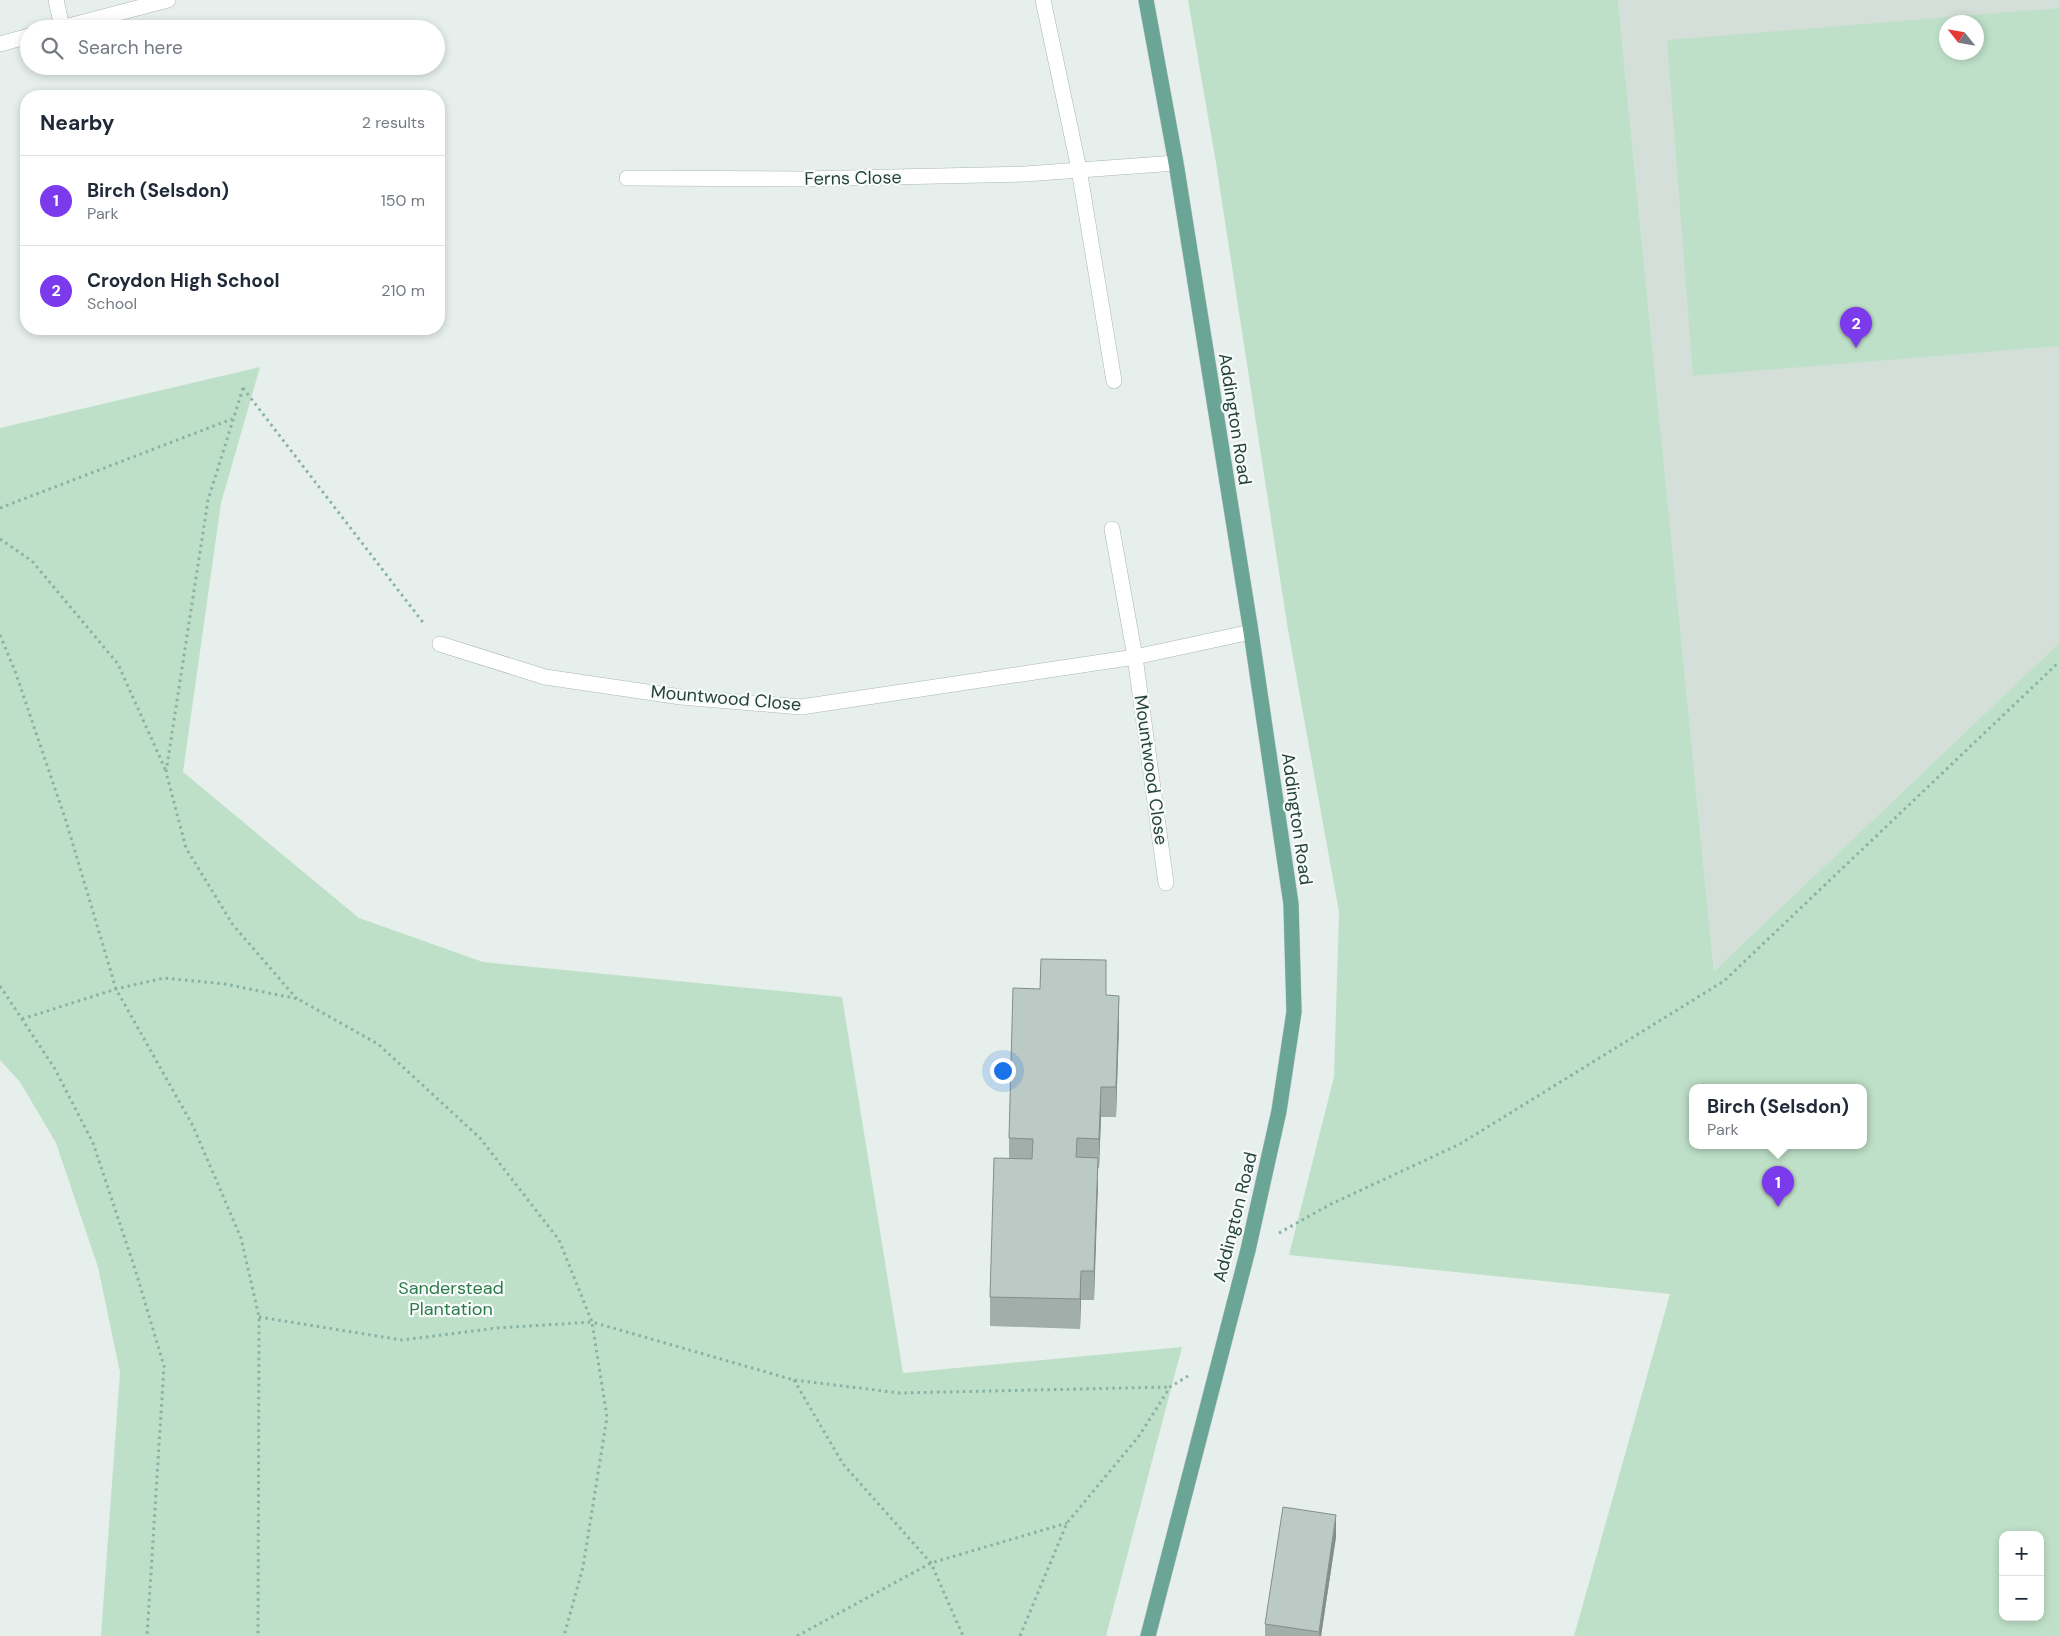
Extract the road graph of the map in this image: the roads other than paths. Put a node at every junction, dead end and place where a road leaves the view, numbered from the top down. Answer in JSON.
{"nodes":[{"id":1,"x":56,"y":0,"type":"edge"},
{"id":2,"x":168,"y":0,"type":"edge"},
{"id":3,"x":1043,"y":0,"type":"edge"},
{"id":4,"x":1146,"y":0,"type":"edge"},
{"id":5,"x":59,"y":20,"type":"edge"},
{"id":6,"x":91,"y":20,"type":"edge"},
{"id":7,"x":20,"y":38,"type":"edge"},
{"id":8,"x":0,"y":44,"type":"edge"},
{"id":9,"x":1176,"y":163,"type":"junction"},
{"id":10,"x":1079,"y":169,"type":"junction"},
{"id":11,"x":627,"y":178,"type":"dead end"},
{"id":12,"x":1114,"y":381,"type":"dead end"},
{"id":13,"x":1112,"y":529,"type":"dead end"},
{"id":14,"x":1250,"y":632,"type":"junction"},
{"id":15,"x":440,"y":644,"type":"road end"},
{"id":16,"x":1135,"y":657,"type":"junction"},
{"id":17,"x":1166,"y":883,"type":"dead end"},
{"id":18,"x":1148,"y":1636,"type":"edge"}],
"edges":[{"from":1,"to":5,"type":"street"},
{"from":2,"to":6,"type":"street"},
{"from":3,"to":10,"type":"street"},
{"from":4,"to":9,"type":"main road","name":"Addington Road"},
{"from":7,"to":8,"type":"street"},
{"from":9,"to":10,"type":"street","name":"Ferns Close"},
{"from":9,"to":14,"type":"main road","name":"Addington Road"},
{"from":10,"to":11,"type":"street","name":"Ferns Close"},
{"from":10,"to":12,"type":"street"},
{"from":13,"to":16,"type":"street","name":"Mountwood Close"},
{"from":14,"to":16,"type":"street","name":"Mountwood Close"},
{"from":14,"to":18,"type":"main road","name":"Addington Road"},
{"from":15,"to":16,"type":"street","name":"Mountwood Close"},
{"from":16,"to":17,"type":"street","name":"Mountwood Close"}]}
